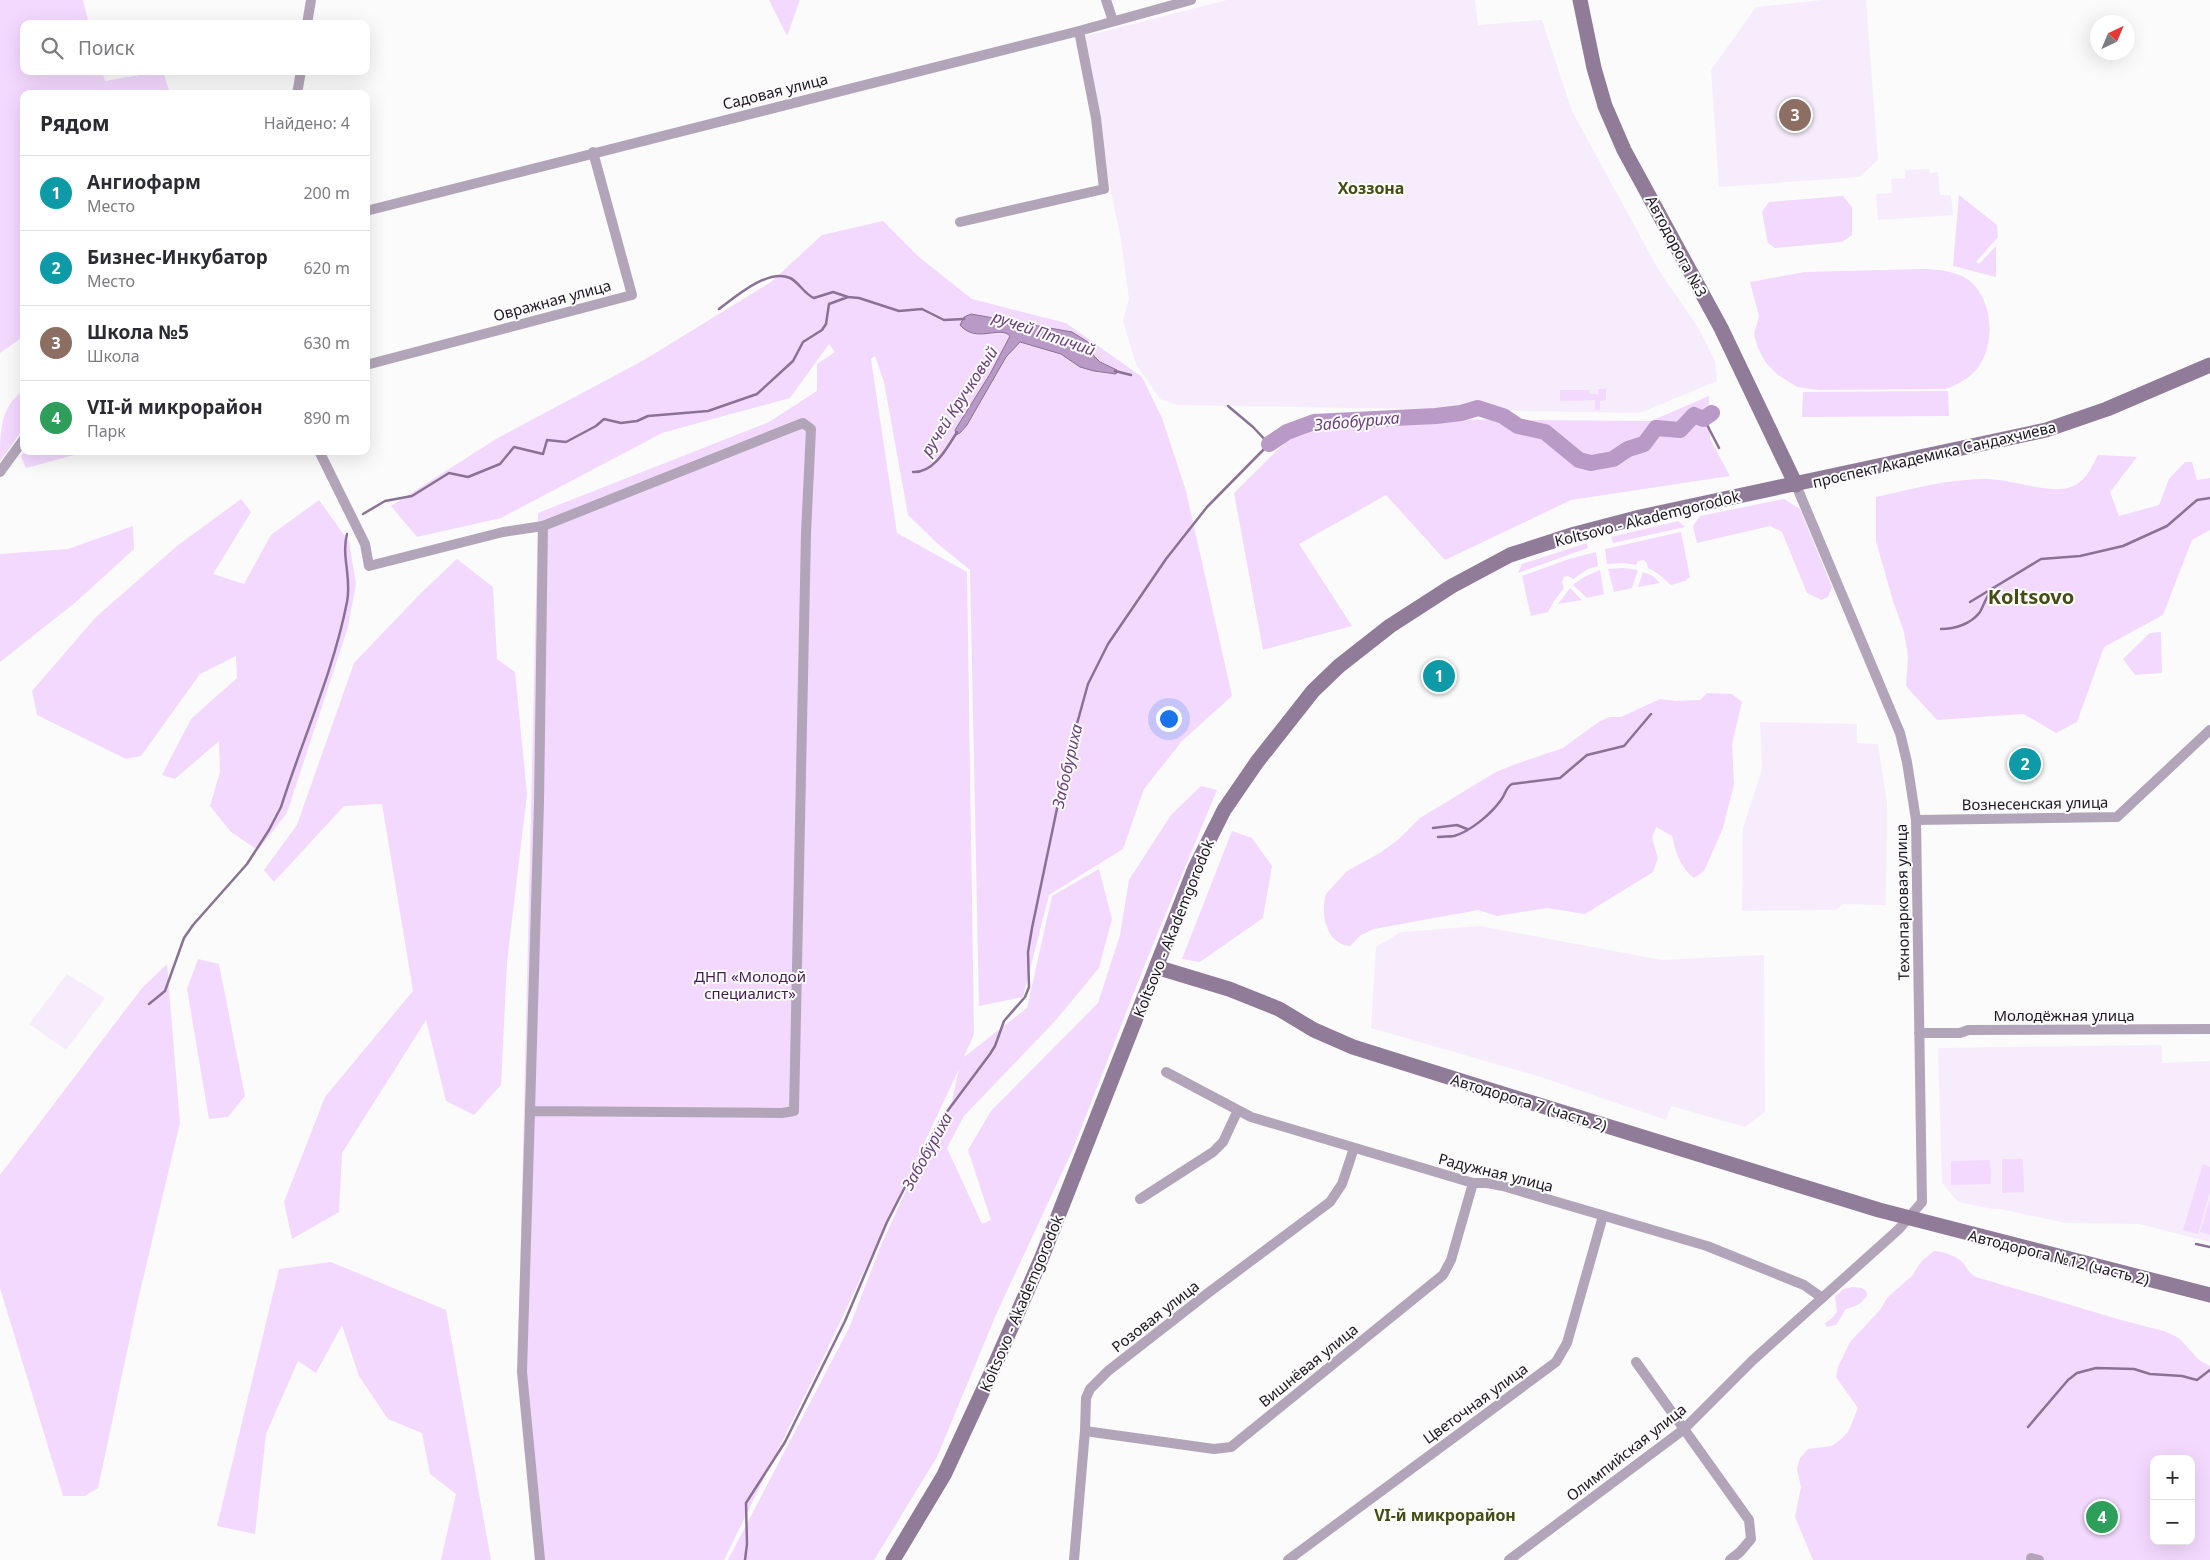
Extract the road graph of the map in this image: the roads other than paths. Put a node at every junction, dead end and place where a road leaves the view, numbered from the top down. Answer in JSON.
{"nodes":[{"id":1,"x":311,"y":0,"type":"edge"},
{"id":2,"x":1106,"y":0,"type":"edge"},
{"id":3,"x":1192,"y":0,"type":"edge"},
{"id":4,"x":1580,"y":0,"type":"edge"},
{"id":5,"x":308,"y":20,"type":"edge"},
{"id":6,"x":1113,"y":21,"type":"junction"},
{"id":7,"x":1079,"y":30,"type":"junction"},
{"id":8,"x":300,"y":75,"type":"edge"},
{"id":9,"x":297,"y":90,"type":"edge"},
{"id":10,"x":592,"y":152,"type":"junction"},
{"id":11,"x":370,"y":210,"type":"edge"},
{"id":12,"x":960,"y":222,"type":"dead end"},
{"id":13,"x":370,"y":364,"type":"edge"},
{"id":14,"x":2210,"y":365,"type":"edge"},
{"id":15,"x":20,"y":444,"type":"edge"},
{"id":16,"x":321,"y":455,"type":"edge"},
{"id":17,"x":0,"y":472,"type":"edge"},
{"id":18,"x":1796,"y":485,"type":"junction"},
{"id":19,"x":543,"y":526,"type":"junction"},
{"id":20,"x":2210,"y":730,"type":"edge"},
{"id":21,"x":1916,"y":820,"type":"junction"},
{"id":22,"x":1156,"y":967,"type":"junction"},
{"id":23,"x":2210,"y":1029,"type":"edge"},
{"id":24,"x":1919,"y":1033,"type":"junction"},
{"id":25,"x":1166,"y":1072,"type":"dead end"},
{"id":26,"x":1238,"y":1110,"type":"junction"},
{"id":27,"x":530,"y":1111,"type":"junction"},
{"id":28,"x":1354,"y":1148,"type":"junction"},
{"id":29,"x":1473,"y":1183,"type":"junction"},
{"id":30,"x":1140,"y":1199,"type":"dead end"},
{"id":31,"x":1603,"y":1216,"type":"junction"},
{"id":32,"x":1909,"y":1218,"type":"junction"},
{"id":33,"x":2210,"y":1295,"type":"edge"},
{"id":34,"x":1821,"y":1297,"type":"junction"},
{"id":35,"x":1636,"y":1362,"type":"dead end"},
{"id":36,"x":1683,"y":1430,"type":"junction"},
{"id":37,"x":1085,"y":1431,"type":"junction"},
{"id":38,"x":540,"y":1560,"type":"edge"},
{"id":39,"x":893,"y":1560,"type":"edge"},
{"id":40,"x":1074,"y":1560,"type":"edge"},
{"id":41,"x":1288,"y":1560,"type":"edge"},
{"id":42,"x":1508,"y":1560,"type":"edge"},
{"id":43,"x":1730,"y":1560,"type":"edge"}],
"edges":[{"from":1,"to":5,"type":"street"},
{"from":2,"to":6,"type":"street"},
{"from":3,"to":6,"type":"street","name":"Садовая улица"},
{"from":4,"to":18,"type":"main road","name":"Автодорога №3"},
{"from":6,"to":7,"type":"street","name":"Садовая улица"},
{"from":7,"to":10,"type":"street","name":"Садовая улица"},
{"from":7,"to":12,"type":"street"},
{"from":8,"to":9,"type":"street"},
{"from":10,"to":11,"type":"street","name":"Садовая улица"},
{"from":10,"to":13,"type":"street","name":"Овражная улица"},
{"from":14,"to":18,"type":"main road","name":"проспект Академика Сандахчиева"},
{"from":15,"to":17,"type":"street"},
{"from":16,"to":19,"type":"street"},
{"from":18,"to":21,"type":"street","name":"Технопарковая улица"},
{"from":18,"to":22,"type":"main road","name":"Koltsovo - Akademgorodok"},
{"from":19,"to":27,"type":"street"},
{"from":19,"to":27,"type":"street"},
{"from":20,"to":21,"type":"street","name":"Вознесенская улица"},
{"from":21,"to":24,"type":"street","name":"Технопарковая улица"},
{"from":22,"to":32,"type":"main road","name":"Автодорога 7 (часть 2)"},
{"from":22,"to":39,"type":"main road","name":"Koltsovo - Akademgorodok"},
{"from":23,"to":24,"type":"street","name":"Молодёжная улица"},
{"from":24,"to":32,"type":"street","name":"Технопарковая улица"},
{"from":25,"to":26,"type":"street","name":"Радужная улица"},
{"from":26,"to":28,"type":"street","name":"Радужная улица"},
{"from":26,"to":30,"type":"street"},
{"from":27,"to":38,"type":"street"},
{"from":28,"to":29,"type":"street","name":"Радужная улица"},
{"from":28,"to":37,"type":"street","name":"Розовая улица"},
{"from":29,"to":31,"type":"street","name":"Радужная улица"},
{"from":29,"to":37,"type":"street","name":"Вишнёвая улица"},
{"from":31,"to":34,"type":"street","name":"Радужная улица"},
{"from":31,"to":41,"type":"street","name":"Цветочная улица"},
{"from":32,"to":33,"type":"main road","name":"Автодорога №12 (часть 2)"},
{"from":32,"to":34,"type":"street","name":"Технопарковая улица"},
{"from":34,"to":36,"type":"street","name":"Олимпийская улица"},
{"from":35,"to":36,"type":"street"},
{"from":36,"to":42,"type":"street","name":"Олимпийская улица"},
{"from":36,"to":43,"type":"street"},
{"from":37,"to":40,"type":"street","name":"Розовая улица"}]}
